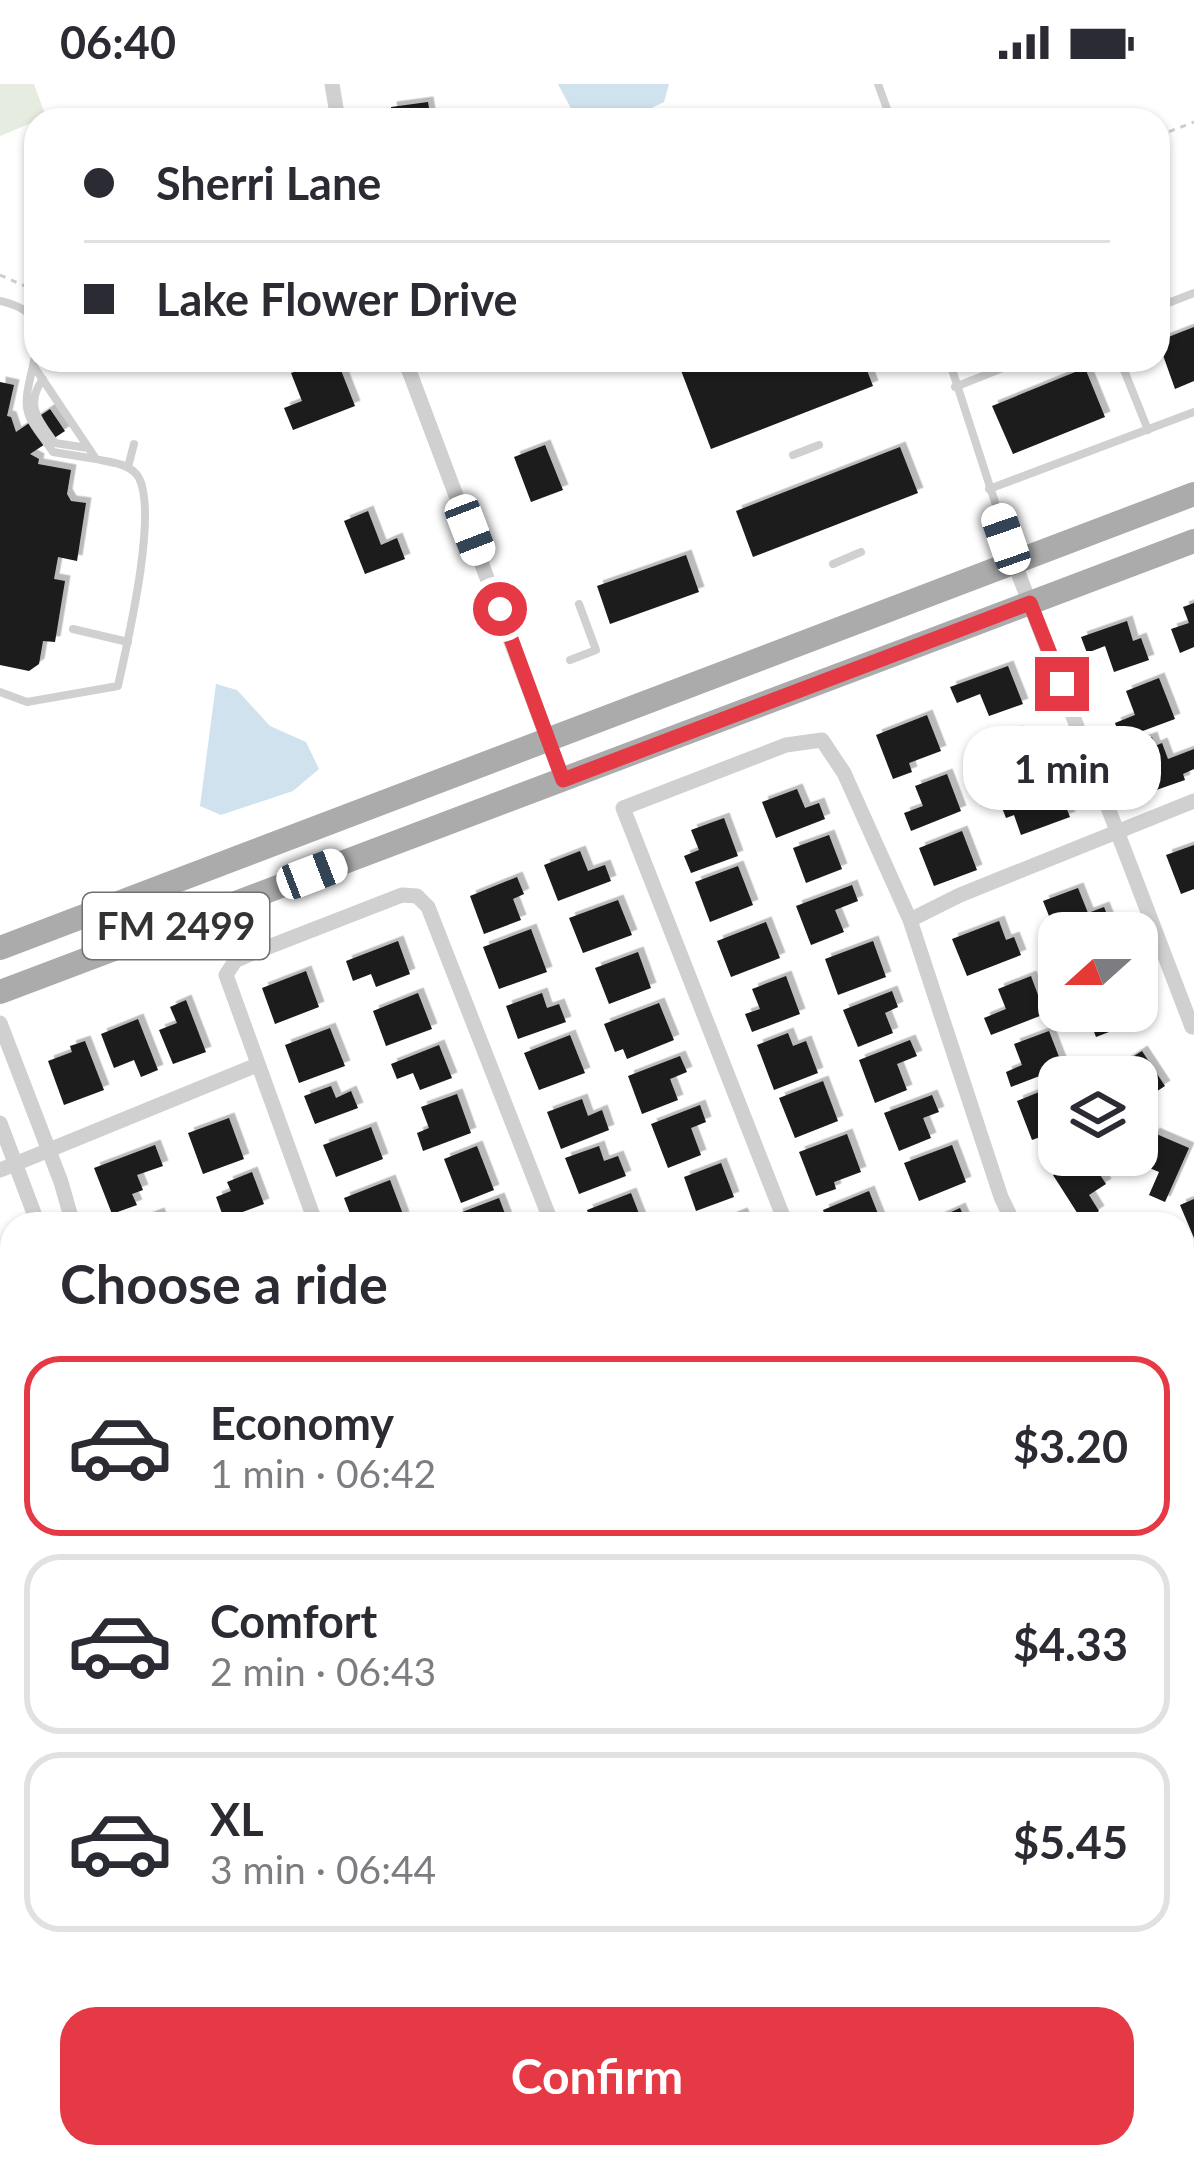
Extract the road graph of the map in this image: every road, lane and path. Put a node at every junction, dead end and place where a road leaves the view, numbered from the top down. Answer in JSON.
{"nodes":[{"id":1,"x":32,"y":372,"type":"edge"},
{"id":2,"x":38,"y":372,"type":"edge"},
{"id":3,"x":410,"y":372,"type":"edge"},
{"id":4,"x":952,"y":372,"type":"edge"},
{"id":5,"x":993,"y":372,"type":"edge"},
{"id":6,"x":1125,"y":372,"type":"edge"},
{"id":7,"x":43,"y":379,"type":"junction"},
{"id":8,"x":955,"y":387,"type":"junction"},
{"id":9,"x":1194,"y":412,"type":"edge"},
{"id":10,"x":1148,"y":430,"type":"junction"},
{"id":11,"x":134,"y":444,"type":"dead end"},
{"id":12,"x":819,"y":445,"type":"dead end"},
{"id":13,"x":88,"y":448,"type":"junction"},
{"id":14,"x":793,"y":455,"type":"dead end"},
{"id":15,"x":96,"y":460,"type":"junction"},
{"id":16,"x":128,"y":466,"type":"junction"},
{"id":17,"x":989,"y":489,"type":"junction"},
{"id":18,"x":1194,"y":494,"type":"edge"},
{"id":19,"x":1194,"y":541,"type":"edge"},
{"id":20,"x":861,"y":552,"type":"dead end"},
{"id":21,"x":1015,"y":562,"type":"junction"},
{"id":22,"x":833,"y":564,"type":"dead end"},
{"id":23,"x":1030,"y":603,"type":"junction"},
{"id":24,"x":579,"y":604,"type":"dead end"},
{"id":25,"x":73,"y":629,"type":"dead end"},
{"id":26,"x":128,"y":642,"type":"junction"},
{"id":27,"x":570,"y":660,"type":"dead end"},
{"id":28,"x":0,"y":692,"type":"edge"},
{"id":29,"x":548,"y":740,"type":"junction"},
{"id":30,"x":563,"y":780,"type":"junction"},
{"id":31,"x":1194,"y":801,"type":"edge"},
{"id":32,"x":1119,"y":830,"type":"junction"},
{"id":33,"x":910,"y":920,"type":"junction"},
{"id":34,"x":0,"y":948,"type":"edge"},
{"id":35,"x":0,"y":992,"type":"edge"},
{"id":36,"x":0,"y":1023,"type":"edge"},
{"id":37,"x":1192,"y":1027,"type":"edge"},
{"id":38,"x":257,"y":1065,"type":"junction"},
{"id":39,"x":0,"y":1123,"type":"edge"},
{"id":40,"x":50,"y":1153,"type":"junction"},
{"id":41,"x":8,"y":1168,"type":"edge"},
{"id":42,"x":32,"y":1212,"type":"edge"},
{"id":43,"x":69,"y":1212,"type":"edge"},
{"id":44,"x":312,"y":1212,"type":"edge"},
{"id":45,"x":547,"y":1212,"type":"edge"},
{"id":46,"x":781,"y":1212,"type":"edge"},
{"id":47,"x":1008,"y":1212,"type":"edge"}],
"edges":[{"from":1,"to":15,"type":"lane"},
{"from":2,"to":7,"type":"lane"},
{"from":3,"to":29,"type":"street"},
{"from":4,"to":8,"type":"lane"},
{"from":5,"to":8,"type":"lane"},
{"from":6,"to":10,"type":"lane"},
{"from":7,"to":13,"type":"lane"},
{"from":7,"to":13,"type":"lane"},
{"from":8,"to":17,"type":"lane"},
{"from":9,"to":10,"type":"lane"},
{"from":10,"to":17,"type":"lane"},
{"from":11,"to":16,"type":"lane"},
{"from":12,"to":14,"type":"lane"},
{"from":13,"to":15,"type":"lane"},
{"from":15,"to":16,"type":"lane"},
{"from":16,"to":26,"type":"lane"},
{"from":17,"to":21,"type":"lane"},
{"from":18,"to":21,"type":"main road","number":"FM 2499"},
{"from":19,"to":23,"type":"main road","number":"FM 2499"},
{"from":20,"to":22,"type":"lane"},
{"from":21,"to":23,"type":"street"},
{"from":21,"to":29,"type":"main road","number":"FM 2499"},
{"from":23,"to":30,"type":"main road","number":"FM 2499"},
{"from":23,"to":32,"type":"street"},
{"from":24,"to":27,"type":"lane"},
{"from":25,"to":26,"type":"lane"},
{"from":26,"to":28,"type":"lane"},
{"from":29,"to":30,"type":"street"},
{"from":29,"to":34,"type":"main road","number":"FM 2499"},
{"from":30,"to":35,"type":"main road","number":"FM 2499"},
{"from":31,"to":32,"type":"street"},
{"from":32,"to":33,"type":"street"},
{"from":32,"to":37,"type":"street"},
{"from":33,"to":46,"type":"street"},
{"from":33,"to":47,"type":"street"},
{"from":36,"to":40,"type":"street"},
{"from":38,"to":40,"type":"street"},
{"from":38,"to":44,"type":"street"},
{"from":38,"to":45,"type":"street"},
{"from":39,"to":41,"type":"street"},
{"from":40,"to":41,"type":"street"},
{"from":40,"to":43,"type":"street"},
{"from":41,"to":42,"type":"street"}]}
